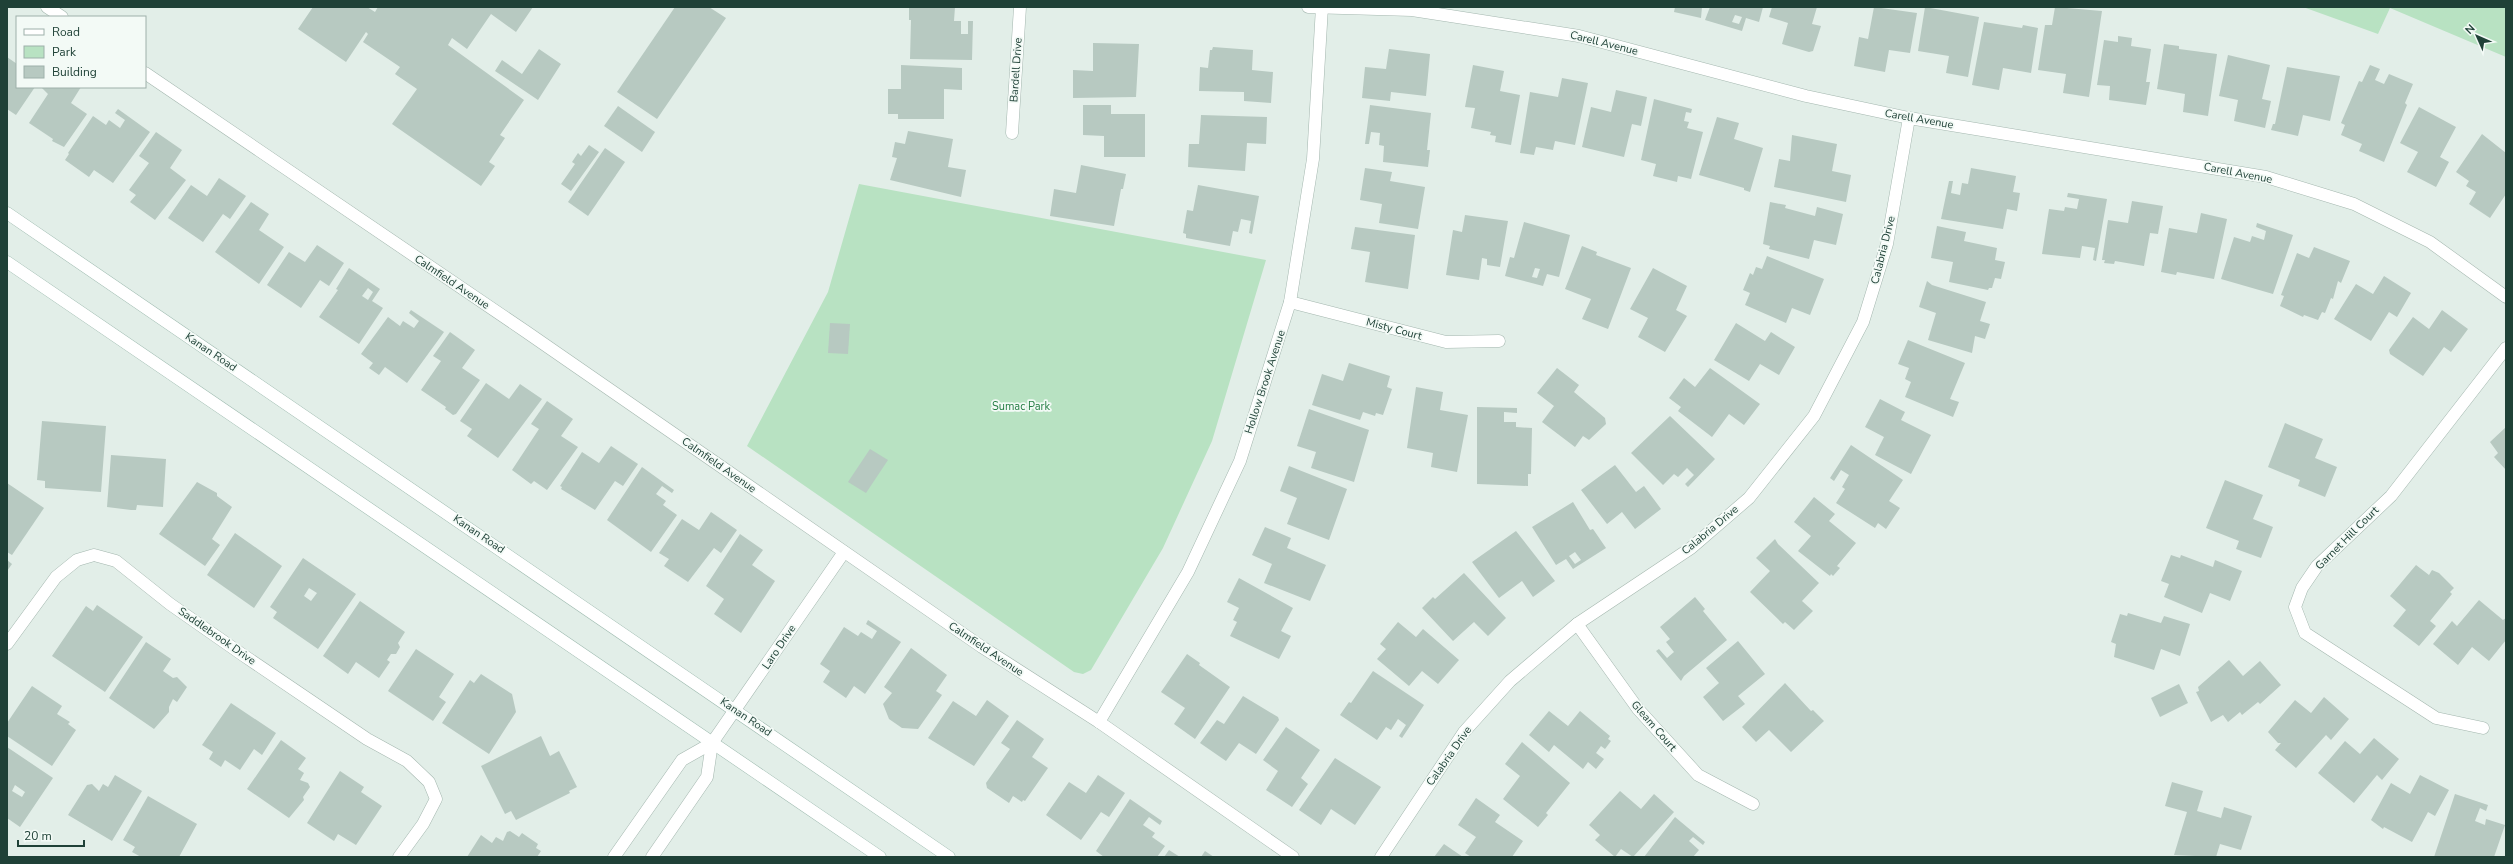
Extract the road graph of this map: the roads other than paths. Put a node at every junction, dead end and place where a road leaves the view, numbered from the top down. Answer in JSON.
{"nodes":[{"id":1,"x":47,"y":7,"type":"edge"},
{"id":2,"x":1020,"y":7,"type":"edge"},
{"id":3,"x":1308,"y":7,"type":"edge"},
{"id":4,"x":1322,"y":7,"type":"edge"},
{"id":5,"x":60,"y":16,"type":"edge"},
{"id":6,"x":146,"y":74,"type":"edge"},
{"id":7,"x":1909,"y":118,"type":"junction"},
{"id":8,"x":1012,"y":133,"type":"dead end"},
{"id":9,"x":7,"y":213,"type":"edge"},
{"id":10,"x":7,"y":262,"type":"edge"},
{"id":11,"x":2506,"y":297,"type":"edge"},
{"id":12,"x":1290,"y":302,"type":"junction"},
{"id":13,"x":1499,"y":341,"type":"dead end"},
{"id":14,"x":2506,"y":348,"type":"edge"},
{"id":15,"x":844,"y":552,"type":"junction"},
{"id":16,"x":1577,"y":624,"type":"junction"},
{"id":17,"x":7,"y":644,"type":"edge"},
{"id":18,"x":735,"y":710,"type":"junction"},
{"id":19,"x":1099,"y":722,"type":"junction"},
{"id":20,"x":2483,"y":728,"type":"dead end"},
{"id":21,"x":712,"y":743,"type":"junction"},
{"id":22,"x":1753,"y":804,"type":"dead end"},
{"id":23,"x":399,"y":857,"type":"edge"},
{"id":24,"x":614,"y":857,"type":"edge"},
{"id":25,"x":652,"y":857,"type":"edge"},
{"id":26,"x":880,"y":857,"type":"edge"},
{"id":27,"x":949,"y":857,"type":"edge"},
{"id":28,"x":1293,"y":857,"type":"edge"},
{"id":29,"x":1381,"y":857,"type":"edge"}],
"edges":[{"from":1,"to":5,"type":"street"},
{"from":2,"to":8,"type":"street","name":"Bardell Drive"},
{"from":3,"to":4,"type":"street","name":"Carell Avenue"},
{"from":4,"to":7,"type":"street","name":"Carell Avenue"},
{"from":4,"to":12,"type":"street","name":"Hollow Brook Avenue"},
{"from":6,"to":15,"type":"street","name":"Calmfield Avenue"},
{"from":7,"to":11,"type":"street","name":"Carell Avenue"},
{"from":7,"to":16,"type":"street","name":"Calabria Drive"},
{"from":9,"to":18,"type":"street","name":"Kanan Road"},
{"from":10,"to":21,"type":"street"},
{"from":12,"to":13,"type":"street","name":"Misty Court"},
{"from":12,"to":19,"type":"street","name":"Hollow Brook Avenue"},
{"from":14,"to":20,"type":"street","name":"Garnet Hill Court"},
{"from":15,"to":18,"type":"street","name":"Laro Drive"},
{"from":15,"to":19,"type":"street","name":"Calmfield Avenue"},
{"from":16,"to":22,"type":"street","name":"Gleam Court"},
{"from":16,"to":29,"type":"street","name":"Calabria Drive"},
{"from":17,"to":23,"type":"street","name":"Saddlebrook Drive"},
{"from":18,"to":21,"type":"street","name":"Laro Drive"},
{"from":18,"to":27,"type":"street","name":"Kanan Road"},
{"from":19,"to":28,"type":"street","name":"Calmfield Avenue"},
{"from":21,"to":24,"type":"street","name":"Laro Drive"},
{"from":21,"to":25,"type":"street","name":"Laro Drive"},
{"from":21,"to":26,"type":"street"}]}
